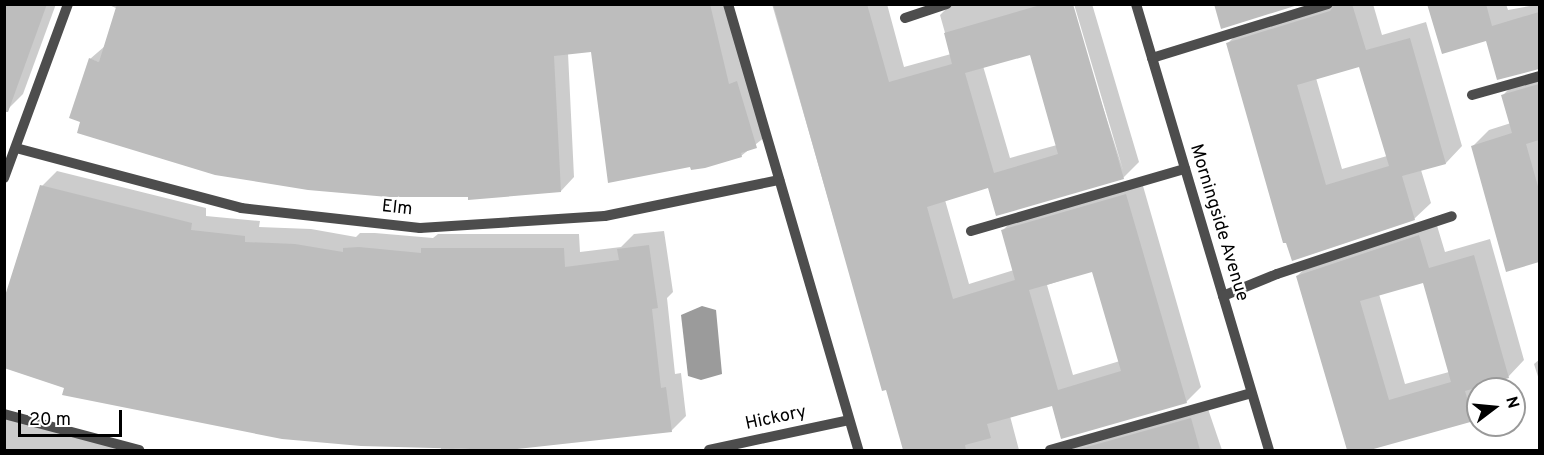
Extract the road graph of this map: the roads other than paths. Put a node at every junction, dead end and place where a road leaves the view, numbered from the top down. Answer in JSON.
{"nodes":[{"id":1,"x":68,"y":4,"type":"edge"},
{"id":2,"x":728,"y":4,"type":"edge"},
{"id":3,"x":947,"y":4,"type":"edge"},
{"id":4,"x":1136,"y":4,"type":"edge"},
{"id":5,"x":1328,"y":4,"type":"edge"},
{"id":6,"x":905,"y":18,"type":"dead end"},
{"id":7,"x":1152,"y":58,"type":"junction"},
{"id":8,"x":1539,"y":76,"type":"edge"},
{"id":9,"x":1472,"y":94,"type":"dead end"},
{"id":10,"x":16,"y":148,"type":"junction"},
{"id":11,"x":1185,"y":169,"type":"junction"},
{"id":12,"x":4,"y":178,"type":"edge"},
{"id":13,"x":779,"y":180,"type":"junction"},
{"id":14,"x":1452,"y":216,"type":"dead end"},
{"id":15,"x":971,"y":231,"type":"dead end"},
{"id":16,"x":1222,"y":296,"type":"junction"},
{"id":17,"x":1251,"y":393,"type":"junction"},
{"id":18,"x":4,"y":414,"type":"edge"},
{"id":19,"x":849,"y":420,"type":"junction"},
{"id":20,"x":140,"y":450,"type":"edge"},
{"id":21,"x":710,"y":450,"type":"edge"},
{"id":22,"x":858,"y":450,"type":"edge"},
{"id":23,"x":1050,"y":450,"type":"edge"},
{"id":24,"x":1269,"y":450,"type":"edge"}],
"edges":[{"from":1,"to":10,"type":"street"},
{"from":2,"to":13,"type":"street"},
{"from":3,"to":6,"type":"street"},
{"from":4,"to":7,"type":"street","name":"Morningside Avenue"},
{"from":5,"to":7,"type":"street"},
{"from":7,"to":11,"type":"street","name":"Morningside Avenue"},
{"from":8,"to":9,"type":"street"},
{"from":10,"to":12,"type":"street"},
{"from":10,"to":13,"type":"street","name":"Elm"},
{"from":11,"to":15,"type":"street"},
{"from":11,"to":16,"type":"street","name":"Morningside Avenue"},
{"from":13,"to":19,"type":"street"},
{"from":14,"to":16,"type":"street"},
{"from":16,"to":17,"type":"street","name":"Morningside Avenue"},
{"from":17,"to":23,"type":"street"},
{"from":17,"to":24,"type":"street","name":"Morningside Avenue"},
{"from":18,"to":20,"type":"street"},
{"from":19,"to":21,"type":"street","name":"Hickory"},
{"from":19,"to":22,"type":"street"}]}
